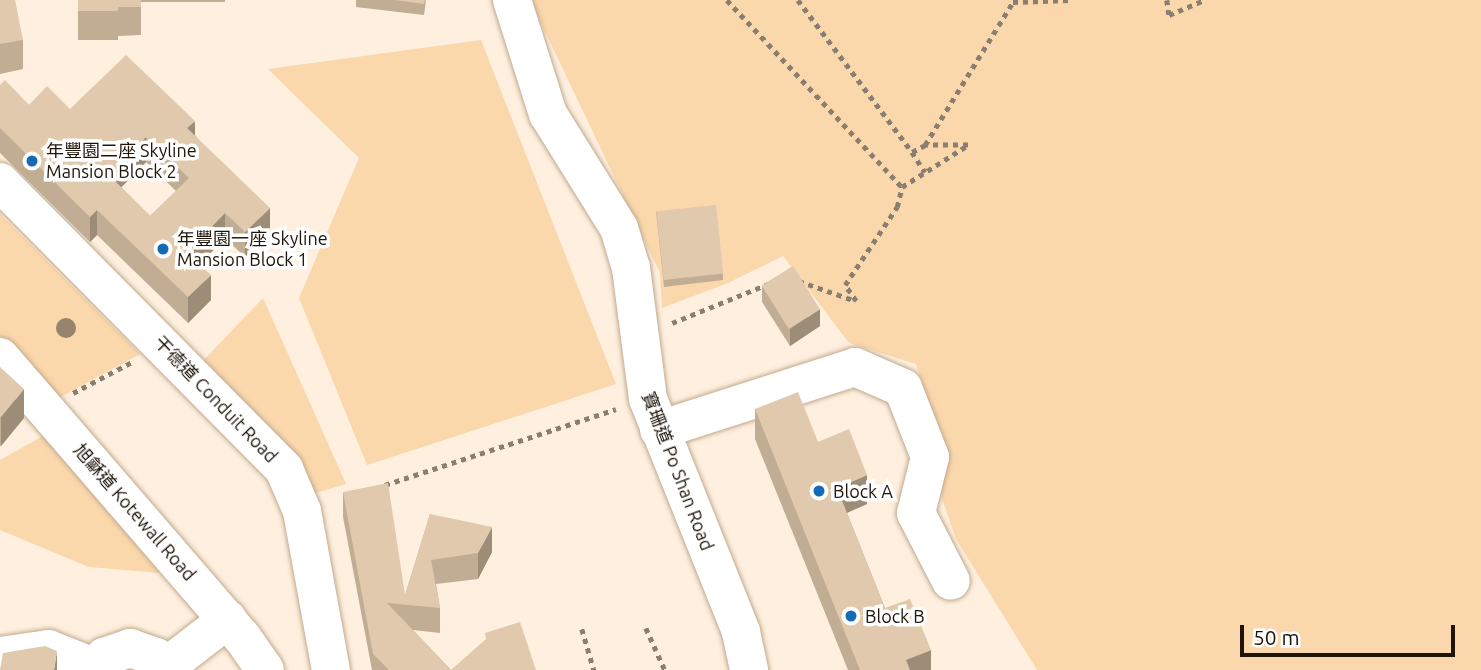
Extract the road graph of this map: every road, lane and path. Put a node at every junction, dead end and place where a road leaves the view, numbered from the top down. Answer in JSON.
{"nodes":[{"id":1,"x":512,"y":0,"type":"edge"},
{"id":2,"x":727,"y":0,"type":"edge"},
{"id":3,"x":798,"y":0,"type":"edge"},
{"id":4,"x":1070,"y":0,"type":"edge"},
{"id":5,"x":1167,"y":0,"type":"edge"},
{"id":6,"x":1205,"y":0,"type":"edge"},
{"id":7,"x":925,"y":145,"type":"junction"},
{"id":8,"x":912,"y":152,"type":"junction"},
{"id":9,"x":925,"y":172,"type":"junction"},
{"id":10,"x":0,"y":182,"type":"edge"},
{"id":11,"x":902,"y":187,"type":"junction"},
{"id":12,"x":786,"y":277,"type":"edge"},
{"id":13,"x":774,"y":282,"type":"edge"},
{"id":14,"x":640,"y":337,"type":"junction"},
{"id":15,"x":0,"y":357,"type":"edge"},
{"id":16,"x":138,"y":358,"type":"dead end"},
{"id":17,"x":38,"y":400,"type":"junction"},
{"id":18,"x":625,"y":406,"type":"dead end"},
{"id":19,"x":659,"y":430,"type":"junction"},
{"id":20,"x":376,"y":488,"type":"edge"},
{"id":21,"x":951,"y":581,"type":"dead end"},
{"id":22,"x":228,"y":620,"type":"junction"},
{"id":23,"x":646,"y":628,"type":"dead end"},
{"id":24,"x":582,"y":629,"type":"dead end"},
{"id":25,"x":0,"y":656,"type":"edge"},
{"id":26,"x":93,"y":668,"type":"edge"},
{"id":27,"x":167,"y":668,"type":"edge"},
{"id":28,"x":265,"y":670,"type":"edge"},
{"id":29,"x":331,"y":670,"type":"edge"},
{"id":30,"x":594,"y":670,"type":"edge"},
{"id":31,"x":665,"y":670,"type":"edge"},
{"id":32,"x":749,"y":670,"type":"edge"}],
"edges":[{"from":1,"to":14,"type":"street","name":"寶珊道 Po Shan Road"},
{"from":2,"to":11,"type":"path"},
{"from":3,"to":8,"type":"path"},
{"from":4,"to":7,"type":"path"},
{"from":5,"to":6,"type":"path"},
{"from":7,"to":8,"type":"path"},
{"from":7,"to":9,"type":"path"},
{"from":8,"to":9,"type":"path"},
{"from":9,"to":11,"type":"path"},
{"from":10,"to":29,"type":"street","name":"干德道 Conduit Road"},
{"from":11,"to":12,"type":"path"},
{"from":13,"to":14,"type":"path"},
{"from":14,"to":19,"type":"street","name":"寶珊道 Po Shan Road"},
{"from":15,"to":17,"type":"street","name":"旭龢道 Kotewall Road"},
{"from":16,"to":17,"type":"path"},
{"from":17,"to":22,"type":"street","name":"旭龢道 Kotewall Road"},
{"from":18,"to":20,"type":"path"},
{"from":19,"to":21,"type":"street"},
{"from":19,"to":32,"type":"street","name":"寶珊道 Po Shan Road"},
{"from":22,"to":27,"type":"street"},
{"from":22,"to":28,"type":"street","name":"旭龢道 Kotewall Road"},
{"from":23,"to":31,"type":"path"},
{"from":24,"to":30,"type":"path"},
{"from":25,"to":26,"type":"street"},
{"from":26,"to":27,"type":"street"}]}
